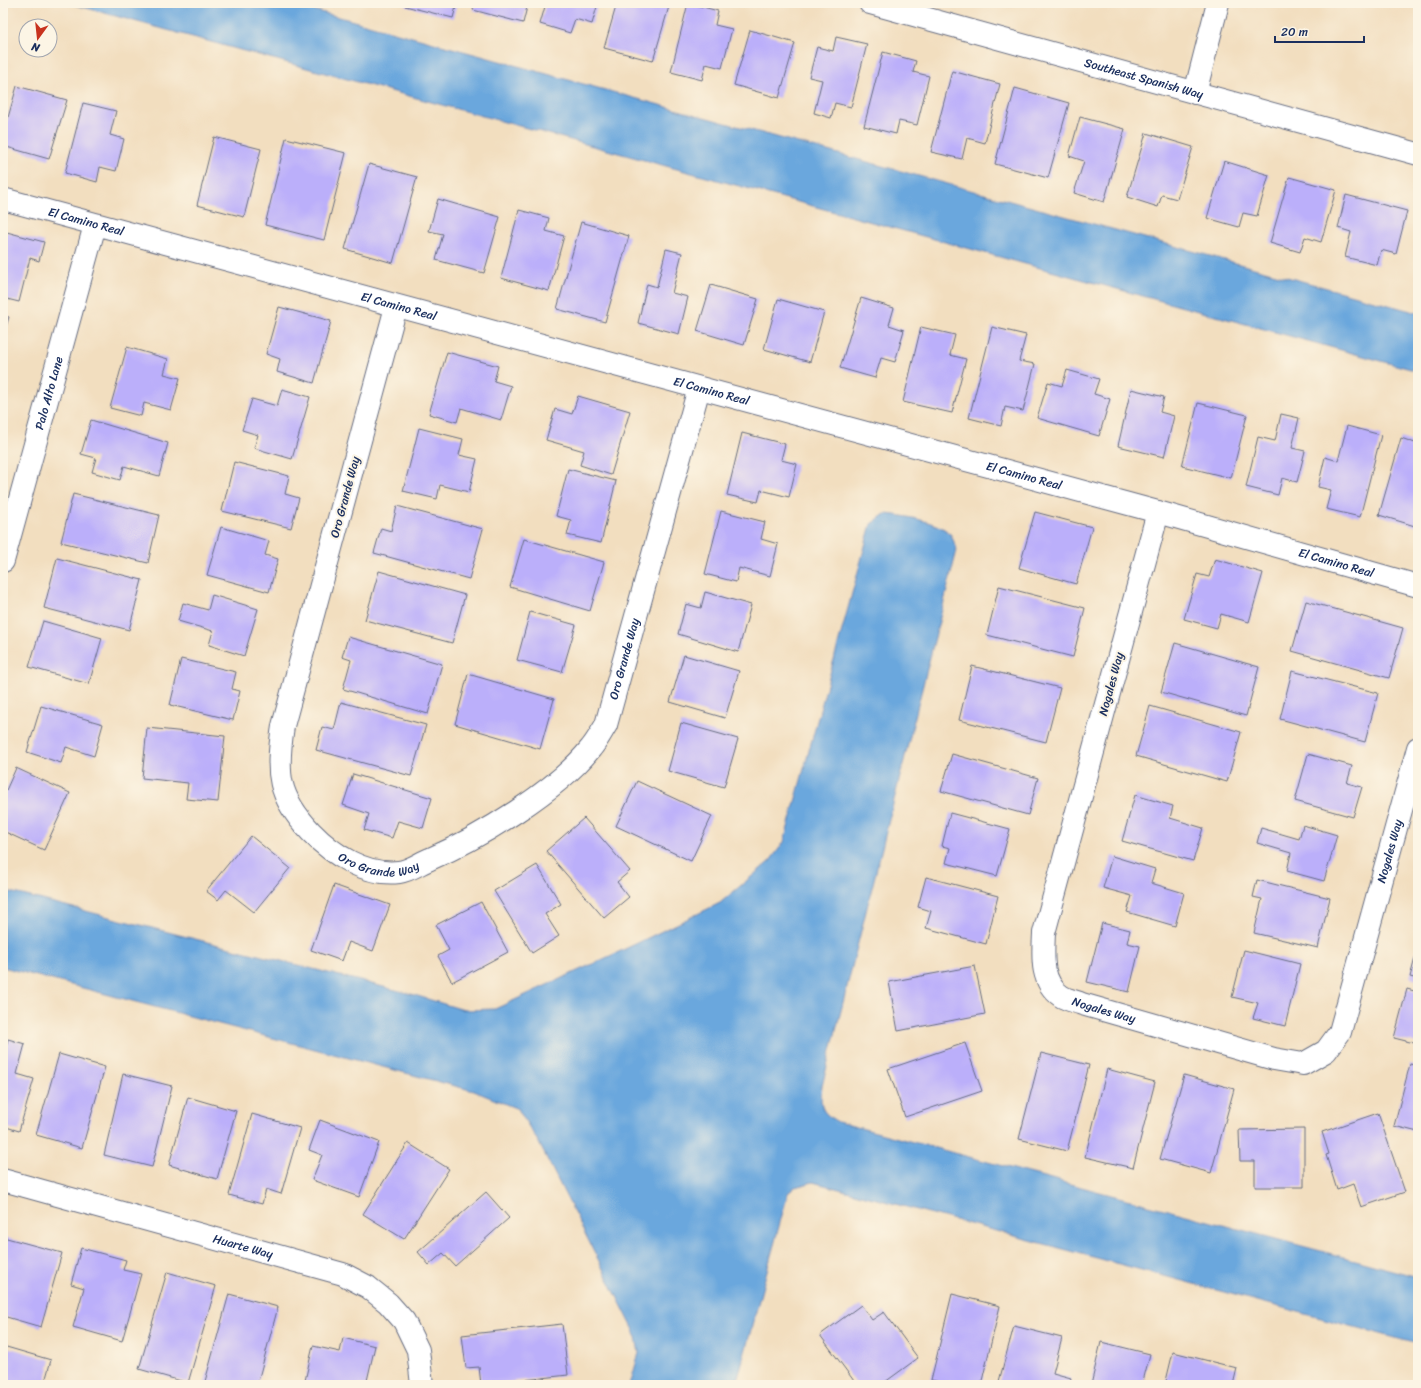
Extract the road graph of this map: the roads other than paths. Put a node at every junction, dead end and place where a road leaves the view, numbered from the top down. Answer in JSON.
{"nodes":[{"id":1,"x":870,"y":3,"type":"edge"},
{"id":2,"x":1218,"y":3,"type":"edge"},
{"id":3,"x":925,"y":10,"type":"edge"},
{"id":4,"x":1195,"y":94,"type":"junction"},
{"id":5,"x":1418,"y":154,"type":"edge"},
{"id":6,"x":3,"y":199,"type":"edge"},
{"id":7,"x":95,"y":225,"type":"junction"},
{"id":8,"x":396,"y":307,"type":"junction"},
{"id":9,"x":699,"y":388,"type":"junction"},
{"id":10,"x":1158,"y":512,"type":"junction"},
{"id":11,"x":3,"y":561,"type":"edge"},
{"id":12,"x":1418,"y":586,"type":"edge"},
{"id":13,"x":1418,"y":748,"type":"edge"},
{"id":14,"x":3,"y":1180,"type":"edge"},
{"id":15,"x":422,"y":1385,"type":"edge"}],
"edges":[{"from":1,"to":3,"type":"street","name":"Southeast Spanish Way"},
{"from":2,"to":4,"type":"street"},
{"from":3,"to":4,"type":"street","name":"Southeast Spanish Way"},
{"from":4,"to":5,"type":"street","name":"Southeast Spanish Way"},
{"from":6,"to":7,"type":"street","name":"El Camino Real"},
{"from":7,"to":8,"type":"street","name":"El Camino Real"},
{"from":7,"to":11,"type":"street","name":"Palo Alto Lane"},
{"from":8,"to":9,"type":"street","name":"El Camino Real"},
{"from":8,"to":9,"type":"street","name":"Oro Grande Way"},
{"from":9,"to":10,"type":"street","name":"El Camino Real"},
{"from":10,"to":12,"type":"street","name":"El Camino Real"},
{"from":10,"to":13,"type":"street","name":"Nogales Way"},
{"from":14,"to":15,"type":"street","name":"Huarte Way"}]}
